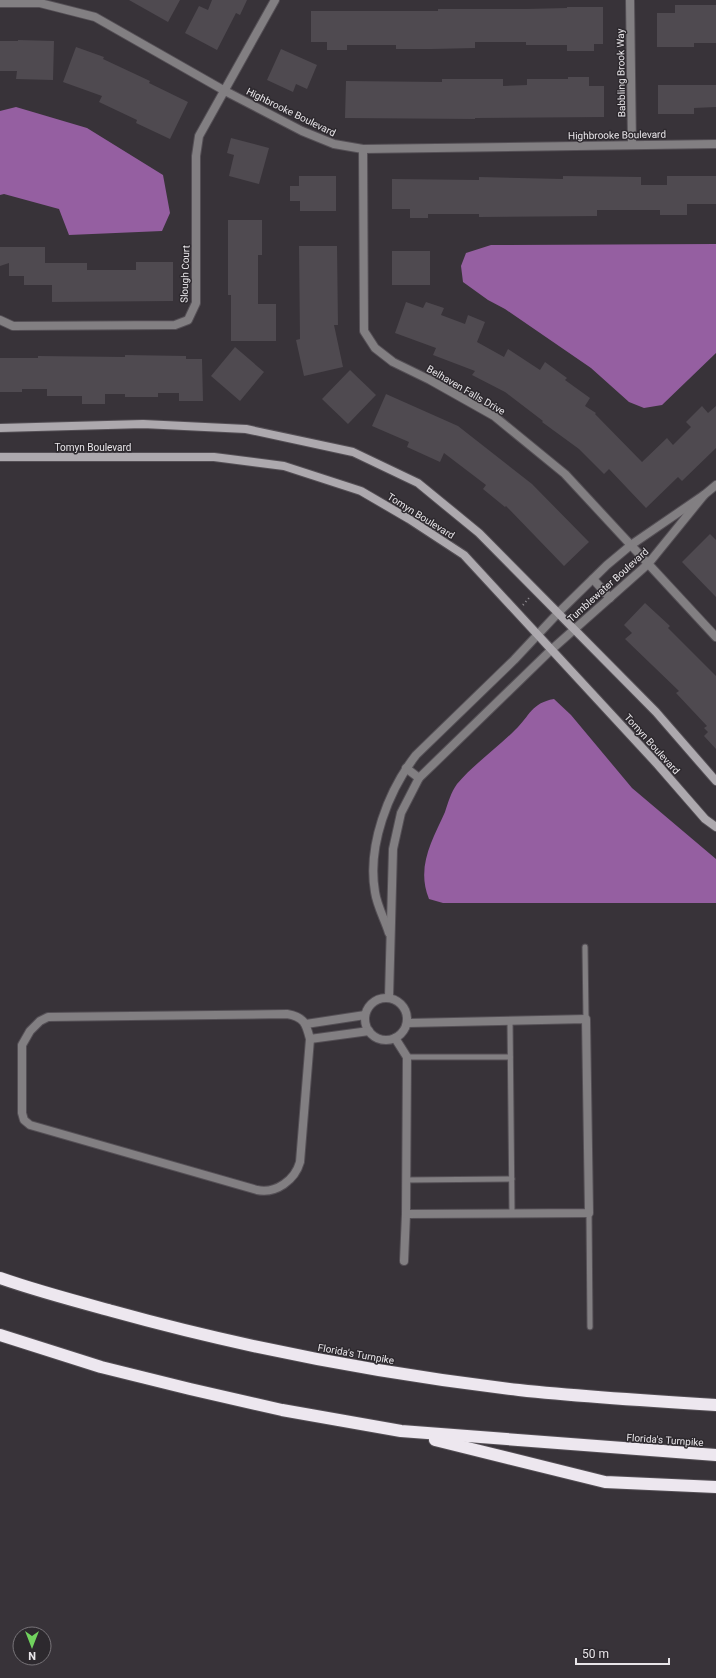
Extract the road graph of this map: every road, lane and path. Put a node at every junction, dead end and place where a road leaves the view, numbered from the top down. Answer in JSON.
{"nodes":[{"id":1,"x":275,"y":0,"type":"edge"},
{"id":2,"x":630,"y":0,"type":"edge"},
{"id":3,"x":0,"y":3,"type":"edge"},
{"id":4,"x":225,"y":91,"type":"junction"},
{"id":5,"x":716,"y":144,"type":"edge"},
{"id":6,"x":632,"y":145,"type":"junction"},
{"id":7,"x":363,"y":149,"type":"junction"},
{"id":8,"x":0,"y":320,"type":"edge"},
{"id":9,"x":0,"y":428,"type":"edge"},
{"id":10,"x":0,"y":457,"type":"edge"},
{"id":11,"x":716,"y":484,"type":"edge"},
{"id":12,"x":704,"y":495,"type":"junction"},
{"id":13,"x":631,"y":545,"type":"junction"},
{"id":14,"x":648,"y":564,"type":"junction"},
{"id":15,"x":593,"y":578,"type":"junction"},
{"id":16,"x":610,"y":598,"type":"junction"},
{"id":17,"x":558,"y":613,"type":"junction"},
{"id":18,"x":574,"y":629,"type":"junction"},
{"id":19,"x":538,"y":634,"type":"junction"},
{"id":20,"x":716,"y":637,"type":"edge"},
{"id":21,"x":552,"y":650,"type":"junction"},
{"id":22,"x":406,"y":768,"type":"junction"},
{"id":23,"x":419,"y":778,"type":"junction"},
{"id":24,"x":716,"y":780,"type":"edge"},
{"id":25,"x":716,"y":827,"type":"edge"},
{"id":26,"x":392,"y":938,"type":"junction"},
{"id":27,"x":585,"y":947,"type":"dead end"},
{"id":28,"x":389,"y":997,"type":"junction"},
{"id":29,"x":366,"y":1016,"type":"junction"},
{"id":30,"x":586,"y":1019,"type":"junction"},
{"id":31,"x":510,"y":1021,"type":"junction"},
{"id":32,"x":408,"y":1023,"type":"junction"},
{"id":33,"x":306,"y":1024,"type":"junction"},
{"id":34,"x":369,"y":1030,"type":"junction"},
{"id":35,"x":395,"y":1038,"type":"junction"},
{"id":36,"x":310,"y":1039,"type":"junction"},
{"id":37,"x":510,"y":1056,"type":"junction"},
{"id":38,"x":407,"y":1057,"type":"junction"},
{"id":39,"x":512,"y":1179,"type":"junction"},
{"id":40,"x":406,"y":1180,"type":"junction"},
{"id":41,"x":589,"y":1213,"type":"junction"},
{"id":42,"x":406,"y":1214,"type":"junction"},
{"id":43,"x":512,"y":1214,"type":"junction"},
{"id":44,"x":404,"y":1261,"type":"dead end"},
{"id":45,"x":0,"y":1278,"type":"edge"},
{"id":46,"x":590,"y":1327,"type":"dead end"},
{"id":47,"x":0,"y":1335,"type":"edge"},
{"id":48,"x":716,"y":1404,"type":"edge"},
{"id":49,"x":401,"y":1431,"type":"junction"},
{"id":50,"x":716,"y":1455,"type":"edge"},
{"id":51,"x":716,"y":1487,"type":"edge"}],
"edges":[{"from":1,"to":4,"type":"street","name":"Slough Court"},
{"from":2,"to":6,"type":"street","name":"Babbling Brook Way"},
{"from":3,"to":4,"type":"street","name":"Highbrooke Boulevard"},
{"from":4,"to":7,"type":"street","name":"Highbrooke Boulevard"},
{"from":4,"to":8,"type":"street","name":"Slough Court"},
{"from":5,"to":6,"type":"street","name":"Highbrooke Boulevard"},
{"from":6,"to":7,"type":"street","name":"Highbrooke Boulevard"},
{"from":7,"to":13,"type":"street","name":"Belhaven Falls Drive"},
{"from":9,"to":17,"type":"street","name":"Tomyn Boulevard"},
{"from":10,"to":19,"type":"street","name":"Tomyn Boulevard"},
{"from":11,"to":12,"type":"street","name":"Tumblewater Boulevard"},
{"from":12,"to":13,"type":"street","name":"Tumblewater Boulevard"},
{"from":12,"to":14,"type":"street","name":"Tumblewater Boulevard"},
{"from":13,"to":14,"type":"street","name":"Belhaven Falls Drive"},
{"from":13,"to":15,"type":"street","name":"Tumblewater Boulevard"},
{"from":14,"to":16,"type":"street","name":"Tumblewater Boulevard"},
{"from":14,"to":20,"type":"street","name":"Belhaven Falls Drive"},
{"from":15,"to":16,"type":"street"},
{"from":15,"to":17,"type":"street","name":"Tumblewater Boulevard"},
{"from":16,"to":18,"type":"street","name":"Tumblewater Boulevard"},
{"from":17,"to":18,"type":"street","name":"Tomyn Boulevard"},
{"from":17,"to":19,"type":"street","name":"Tumblewater Boulevard"},
{"from":18,"to":21,"type":"street","name":"Tumblewater Boulevard"},
{"from":18,"to":24,"type":"street","name":"Tomyn Boulevard"},
{"from":19,"to":21,"type":"street","name":"Tomyn Boulevard"},
{"from":19,"to":22,"type":"street","name":"Tumblewater Boulevard"},
{"from":21,"to":23,"type":"street","name":"Tumblewater Boulevard"},
{"from":21,"to":25,"type":"street","name":"Tomyn Boulevard"},
{"from":22,"to":23,"type":"street"},
{"from":22,"to":26,"type":"street","name":"Tumblewater Boulevard"},
{"from":23,"to":26,"type":"street","name":"Tumblewater Boulevard"},
{"from":26,"to":28,"type":"street","name":"Tumblewater Boulevard"},
{"from":27,"to":30,"type":"lane"},
{"from":28,"to":29,"type":"street"},
{"from":28,"to":32,"type":"street"},
{"from":29,"to":33,"type":"street"},
{"from":29,"to":34,"type":"street"},
{"from":30,"to":31,"type":"street"},
{"from":30,"to":41,"type":"street"},
{"from":31,"to":32,"type":"street"},
{"from":31,"to":37,"type":"lane"},
{"from":32,"to":35,"type":"street"},
{"from":33,"to":36,"type":"street"},
{"from":33,"to":36,"type":"street"},
{"from":34,"to":35,"type":"street"},
{"from":34,"to":36,"type":"street"},
{"from":35,"to":38,"type":"street"},
{"from":37,"to":38,"type":"lane"},
{"from":37,"to":39,"type":"lane"},
{"from":38,"to":40,"type":"street"},
{"from":39,"to":40,"type":"lane"},
{"from":39,"to":43,"type":"lane"},
{"from":40,"to":42,"type":"street"},
{"from":41,"to":43,"type":"street"},
{"from":41,"to":46,"type":"lane"},
{"from":42,"to":43,"type":"street"},
{"from":42,"to":44,"type":"street"},
{"from":45,"to":48,"type":"highway","name":"Florida's Turnpike"},
{"from":47,"to":49,"type":"highway","name":"Florida's Turnpike"},
{"from":49,"to":50,"type":"highway","name":"Florida's Turnpike"},
{"from":49,"to":51,"type":"highway"}]}
